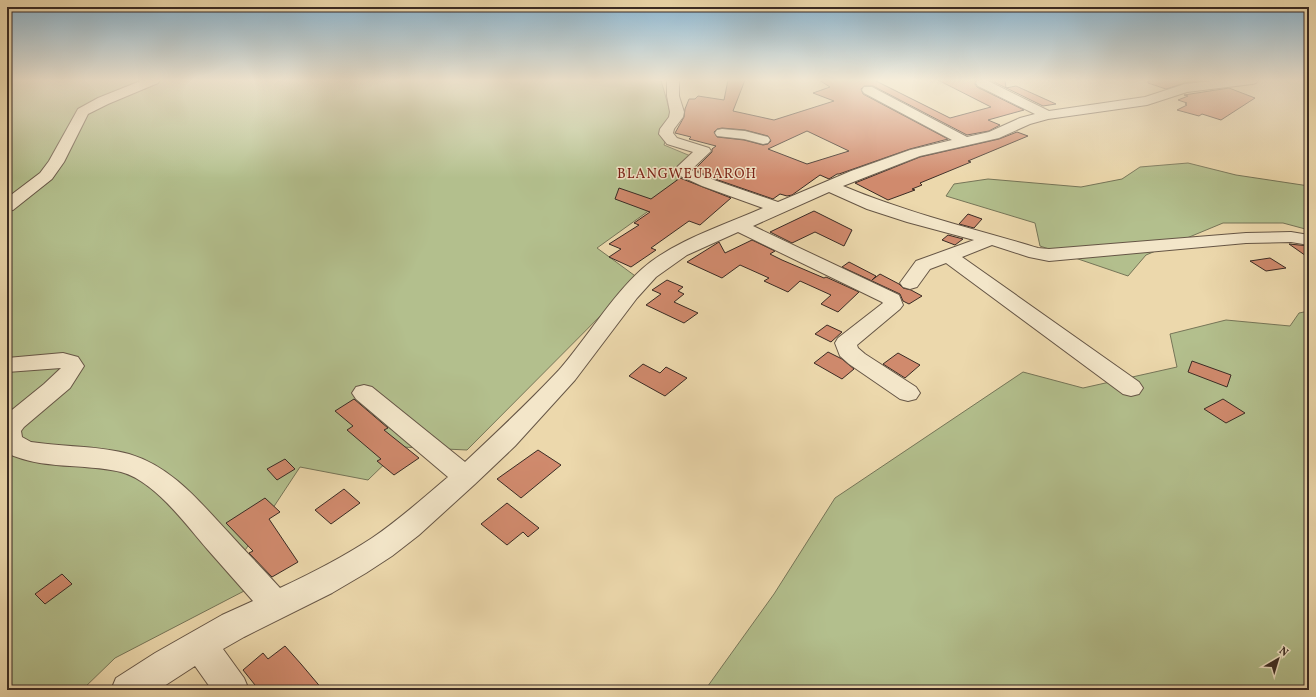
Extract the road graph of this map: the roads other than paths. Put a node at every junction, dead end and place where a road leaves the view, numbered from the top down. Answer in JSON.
{"nodes":[{"id":1,"x":83,"y":113,"type":"edge"},
{"id":2,"x":678,"y":113,"type":"edge"},
{"id":3,"x":910,"y":113,"type":"edge"},
{"id":4,"x":1042,"y":113,"type":"edge"},
{"id":5,"x":1065,"y":113,"type":"edge"},
{"id":6,"x":1047,"y":115,"type":"junction"},
{"id":7,"x":763,"y":140,"type":"dead end"},
{"id":8,"x":964,"y":141,"type":"junction"},
{"id":9,"x":704,"y":151,"type":"junction"},
{"id":10,"x":829,"y":186,"type":"junction"},
{"id":11,"x":7,"y":206,"type":"edge"},
{"id":12,"x":778,"y":208,"type":"junction"},
{"id":13,"x":737,"y":225,"type":"junction"},
{"id":14,"x":987,"y":238,"type":"junction"},
{"id":15,"x":1309,"y":240,"type":"edge"},
{"id":16,"x":948,"y":256,"type":"junction"},
{"id":17,"x":910,"y":283,"type":"dead end"},
{"id":18,"x":7,"y":365,"type":"edge"},
{"id":19,"x":1131,"y":388,"type":"dead end"},
{"id":20,"x":364,"y":393,"type":"dead end"},
{"id":21,"x":908,"y":393,"type":"dead end"},
{"id":22,"x":466,"y":477,"type":"junction"},
{"id":23,"x":276,"y":605,"type":"junction"},
{"id":24,"x":200,"y":645,"type":"junction"},
{"id":25,"x":128,"y":690,"type":"edge"},
{"id":26,"x":232,"y":690,"type":"edge"}],
"edges":[{"from":1,"to":11,"type":"street"},
{"from":2,"to":9,"type":"street"},
{"from":3,"to":8,"type":"street"},
{"from":4,"to":6,"type":"street"},
{"from":5,"to":6,"type":"street"},
{"from":6,"to":8,"type":"street"},
{"from":7,"to":9,"type":"street"},
{"from":8,"to":10,"type":"street"},
{"from":9,"to":12,"type":"street"},
{"from":10,"to":12,"type":"street"},
{"from":10,"to":14,"type":"street"},
{"from":12,"to":13,"type":"street"},
{"from":13,"to":21,"type":"street"},
{"from":13,"to":22,"type":"street"},
{"from":14,"to":15,"type":"street"},
{"from":14,"to":16,"type":"street"},
{"from":16,"to":17,"type":"street"},
{"from":16,"to":19,"type":"street"},
{"from":18,"to":23,"type":"street"},
{"from":20,"to":22,"type":"street"},
{"from":22,"to":23,"type":"street"},
{"from":23,"to":24,"type":"street"},
{"from":24,"to":25,"type":"street"},
{"from":24,"to":26,"type":"street"}]}
